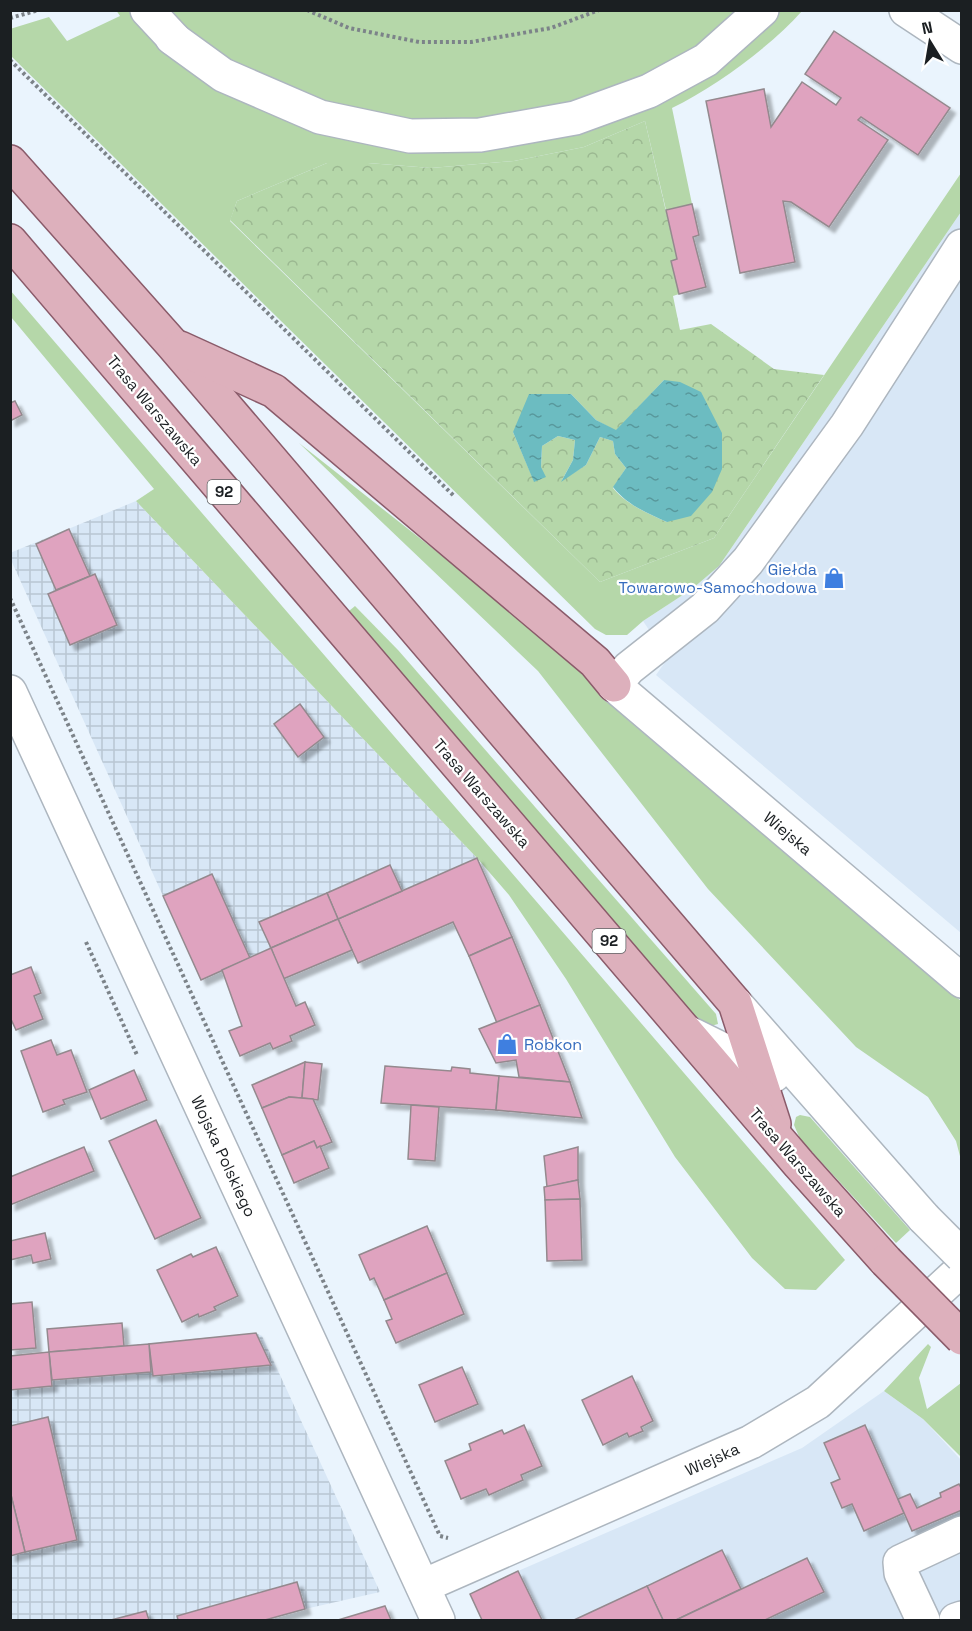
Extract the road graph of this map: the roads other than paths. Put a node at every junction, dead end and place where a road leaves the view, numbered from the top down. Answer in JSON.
{"nodes":[{"id":1,"x":147,"y":10,"type":"edge"},
{"id":2,"x":762,"y":10,"type":"edge"},
{"id":3,"x":906,"y":10,"type":"edge"},
{"id":4,"x":962,"y":47,"type":"edge"},
{"id":5,"x":10,"y":162,"type":"edge"},
{"id":6,"x":22,"y":187,"type":"edge"},
{"id":7,"x":10,"y":241,"type":"edge"},
{"id":8,"x":962,"y":246,"type":"edge"},
{"id":9,"x":171,"y":344,"type":"junction"},
{"id":10,"x":614,"y":685,"type":"junction"},
{"id":11,"x":11,"y":693,"type":"edge"},
{"id":12,"x":962,"y":981,"type":"edge"},
{"id":13,"x":735,"y":1003,"type":"junction"},
{"id":14,"x":687,"y":1032,"type":"junction"},
{"id":15,"x":755,"y":1067,"type":"junction"},
{"id":16,"x":813,"y":1094,"type":"junction"},
{"id":17,"x":778,"y":1140,"type":"junction"},
{"id":18,"x":962,"y":1256,"type":"edge"},
{"id":19,"x":962,"y":1269,"type":"edge"},
{"id":20,"x":962,"y":1338,"type":"edge"},
{"id":21,"x":962,"y":1533,"type":"edge"},
{"id":22,"x":423,"y":1586,"type":"junction"},
{"id":23,"x":962,"y":1618,"type":"edge"},
{"id":24,"x":438,"y":1620,"type":"edge"},
{"id":25,"x":923,"y":1620,"type":"edge"},
{"id":26,"x":956,"y":1620,"type":"edge"}],
"edges":[{"from":1,"to":2,"type":"street"},
{"from":3,"to":4,"type":"street"},
{"from":5,"to":6,"type":"main road"},
{"from":6,"to":9,"type":"main road"},
{"from":7,"to":14,"type":"main road","name":"Trasa Warszawska","number":"92"},
{"from":8,"to":10,"type":"street"},
{"from":9,"to":10,"type":"main road"},
{"from":9,"to":13,"type":"main road"},
{"from":10,"to":12,"type":"street","name":"Wiejska"},
{"from":11,"to":22,"type":"street","name":"Wojska Polskiego"},
{"from":13,"to":15,"type":"main road"},
{"from":13,"to":16,"type":"street"},
{"from":14,"to":15,"type":"street"},
{"from":14,"to":17,"type":"main road","name":"Trasa Warszawska","number":"92"},
{"from":15,"to":16,"type":"street"},
{"from":15,"to":17,"type":"main road"},
{"from":16,"to":18,"type":"street","bridge":true},
{"from":17,"to":20,"type":"main road","name":"Trasa Warszawska","number":"92","bridge":true},
{"from":19,"to":22,"type":"street","name":"Wiejska"},
{"from":21,"to":25,"type":"street"},
{"from":22,"to":24,"type":"street","name":"Wojska Polskiego"},
{"from":23,"to":26,"type":"street"}]}
